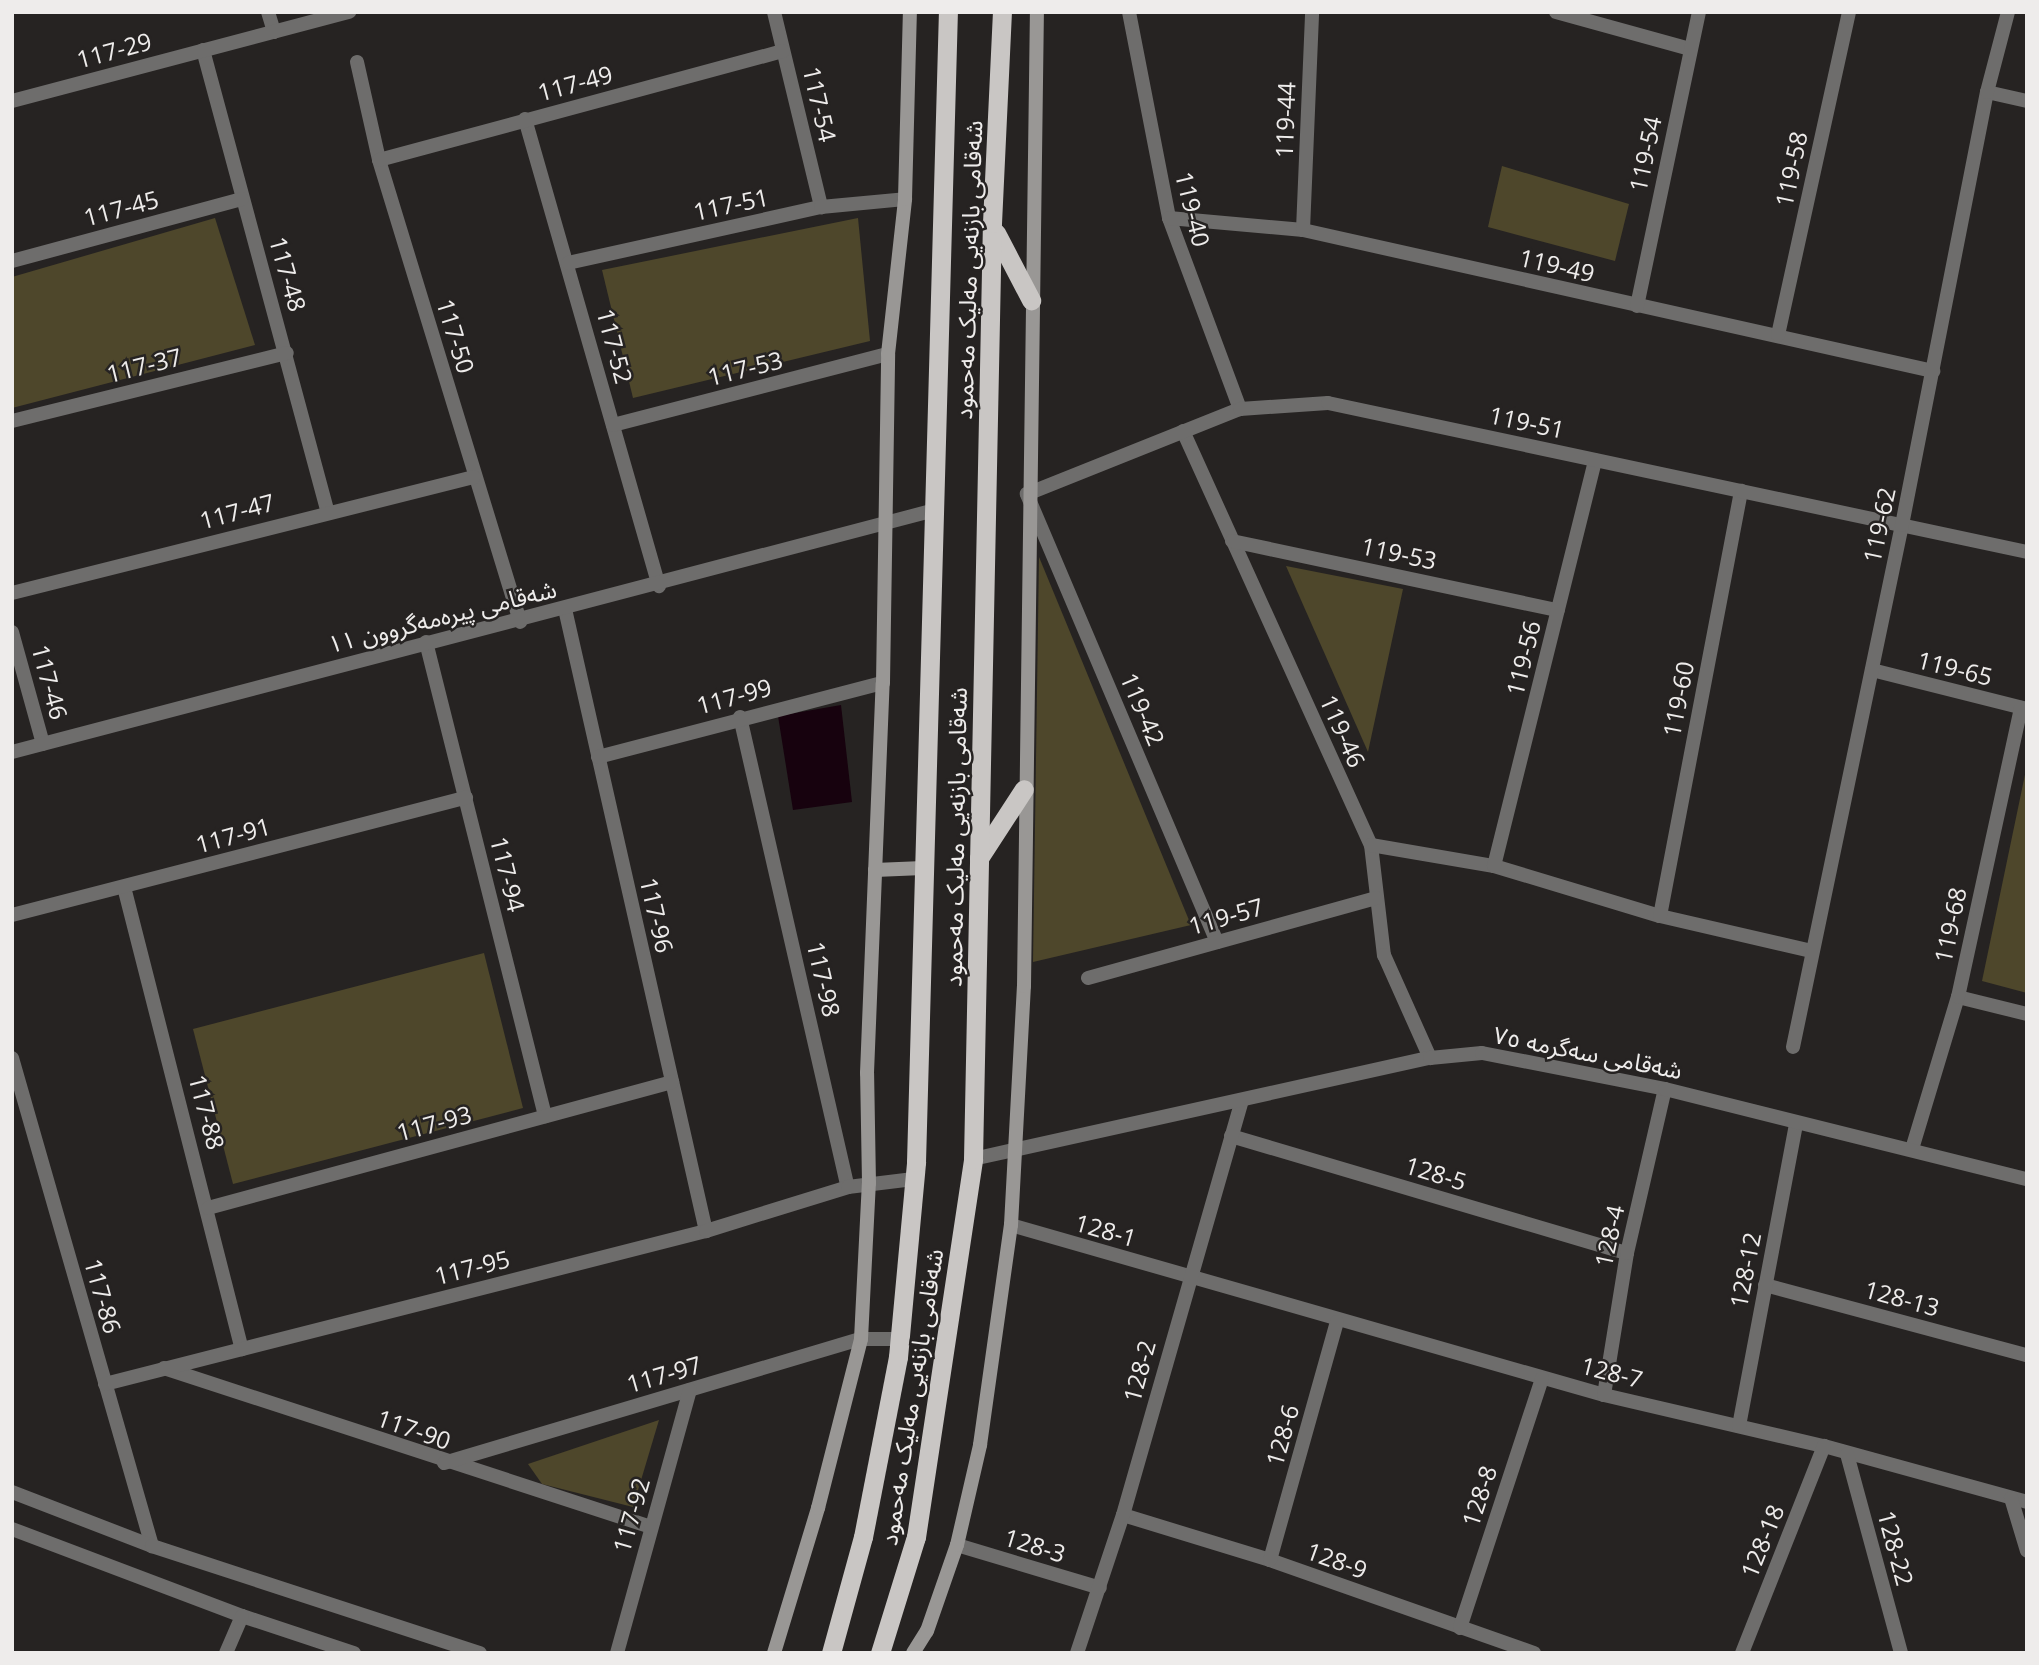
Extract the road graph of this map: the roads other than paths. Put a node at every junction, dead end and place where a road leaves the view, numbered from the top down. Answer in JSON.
{"nodes":[{"id":1,"x":268,"y":12,"type":"edge"},
{"id":2,"x":349,"y":12,"type":"edge"},
{"id":3,"x":774,"y":12,"type":"edge"},
{"id":4,"x":910,"y":12,"type":"edge"},
{"id":5,"x":948,"y":12,"type":"edge"},
{"id":6,"x":1002,"y":12,"type":"edge"},
{"id":7,"x":1037,"y":12,"type":"edge"},
{"id":8,"x":1129,"y":12,"type":"edge"},
{"id":9,"x":1312,"y":12,"type":"edge"},
{"id":10,"x":1556,"y":12,"type":"edge"},
{"id":11,"x":1699,"y":12,"type":"edge"},
{"id":12,"x":1849,"y":12,"type":"edge"},
{"id":13,"x":2008,"y":12,"type":"edge"},
{"id":14,"x":274,"y":32,"type":"junction"},
{"id":15,"x":1690,"y":49,"type":"junction"},
{"id":16,"x":204,"y":50,"type":"junction"},
{"id":17,"x":783,"y":51,"type":"junction"},
{"id":18,"x":357,"y":62,"type":"dead end"},
{"id":19,"x":1987,"y":92,"type":"junction"},
{"id":20,"x":12,"y":101,"type":"edge"},
{"id":21,"x":2027,"y":101,"type":"edge"},
{"id":22,"x":525,"y":119,"type":"junction"},
{"id":23,"x":379,"y":160,"type":"junction"},
{"id":24,"x":242,"y":199,"type":"junction"},
{"id":25,"x":905,"y":199,"type":"junction"},
{"id":26,"x":821,"y":207,"type":"junction"},
{"id":27,"x":1169,"y":218,"type":"junction"},
{"id":28,"x":992,"y":223,"type":"junction"},
{"id":29,"x":1303,"y":230,"type":"junction"},
{"id":30,"x":12,"y":261,"type":"edge"},
{"id":31,"x":568,"y":263,"type":"junction"},
{"id":32,"x":1031,"y":300,"type":"junction"},
{"id":33,"x":1637,"y":306,"type":"junction"},
{"id":34,"x":1778,"y":335,"type":"junction"},
{"id":35,"x":287,"y":353,"type":"junction"},
{"id":36,"x":888,"y":354,"type":"junction"},
{"id":37,"x":1933,"y":371,"type":"junction"},
{"id":38,"x":1240,"y":409,"type":"junction"},
{"id":39,"x":12,"y":421,"type":"edge"},
{"id":40,"x":613,"y":425,"type":"junction"},
{"id":41,"x":1183,"y":431,"type":"junction"},
{"id":42,"x":1595,"y":460,"type":"junction"},
{"id":43,"x":474,"y":477,"type":"junction"},
{"id":44,"x":1741,"y":491,"type":"junction"},
{"id":45,"x":1027,"y":494,"type":"junction"},
{"id":46,"x":327,"y":510,"type":"junction"},
{"id":47,"x":931,"y":511,"type":"junction"},
{"id":48,"x":883,"y":524,"type":"junction"},
{"id":49,"x":1902,"y":526,"type":"junction"},
{"id":50,"x":1231,"y":541,"type":"junction"},
{"id":51,"x":2027,"y":552,"type":"edge"},
{"id":52,"x":659,"y":586,"type":"junction"},
{"id":53,"x":12,"y":593,"type":"edge"},
{"id":54,"x":565,"y":610,"type":"junction"},
{"id":55,"x":1558,"y":610,"type":"junction"},
{"id":56,"x":520,"y":622,"type":"junction"},
{"id":57,"x":12,"y":632,"type":"edge"},
{"id":58,"x":426,"y":642,"type":"junction"},
{"id":59,"x":1872,"y":670,"type":"junction"},
{"id":60,"x":883,"y":682,"type":"junction"},
{"id":61,"x":2024,"y":709,"type":"edge"},
{"id":62,"x":740,"y":717,"type":"junction"},
{"id":63,"x":43,"y":744,"type":"junction"},
{"id":64,"x":12,"y":752,"type":"edge"},
{"id":65,"x":598,"y":757,"type":"junction"},
{"id":66,"x":1024,"y":789,"type":"junction"},
{"id":67,"x":466,"y":798,"type":"junction"},
{"id":68,"x":1371,"y":845,"type":"junction"},
{"id":69,"x":979,"y":858,"type":"junction"},
{"id":70,"x":1494,"y":866,"type":"junction"},
{"id":71,"x":923,"y":867,"type":"junction"},
{"id":72,"x":875,"y":870,"type":"junction"},
{"id":73,"x":124,"y":887,"type":"junction"},
{"id":74,"x":1376,"y":898,"type":"junction"},
{"id":75,"x":12,"y":915,"type":"edge"},
{"id":76,"x":1660,"y":916,"type":"junction"},
{"id":77,"x":1217,"y":942,"type":"junction"},
{"id":78,"x":1812,"y":951,"type":"junction"},
{"id":79,"x":1087,"y":978,"type":"dead end"},
{"id":80,"x":1958,"y":997,"type":"junction"},
{"id":81,"x":2027,"y":1014,"type":"edge"},
{"id":82,"x":1793,"y":1046,"type":"dead end"},
{"id":83,"x":12,"y":1058,"type":"edge"},
{"id":84,"x":1430,"y":1058,"type":"junction"},
{"id":85,"x":14,"y":1073,"type":"edge"},
{"id":86,"x":672,"y":1082,"type":"junction"},
{"id":87,"x":1665,"y":1089,"type":"junction"},
{"id":88,"x":1242,"y":1101,"type":"junction"},
{"id":89,"x":545,"y":1116,"type":"junction"},
{"id":90,"x":1796,"y":1123,"type":"junction"},
{"id":91,"x":1231,"y":1136,"type":"junction"},
{"id":92,"x":1912,"y":1149,"type":"junction"},
{"id":93,"x":1015,"y":1152,"type":"junction"},
{"id":94,"x":973,"y":1159,"type":"junction"},
{"id":95,"x":914,"y":1179,"type":"junction"},
{"id":96,"x":2027,"y":1179,"type":"edge"},
{"id":97,"x":869,"y":1183,"type":"junction"},
{"id":98,"x":848,"y":1187,"type":"junction"},
{"id":99,"x":208,"y":1208,"type":"junction"},
{"id":100,"x":1011,"y":1225,"type":"junction"},
{"id":101,"x":706,"y":1231,"type":"junction"},
{"id":102,"x":1627,"y":1254,"type":"junction"},
{"id":103,"x":1188,"y":1278,"type":"junction"},
{"id":104,"x":1765,"y":1285,"type":"junction"},
{"id":105,"x":1337,"y":1322,"type":"junction"},
{"id":106,"x":861,"y":1339,"type":"junction"},
{"id":107,"x":899,"y":1339,"type":"junction"},
{"id":108,"x":242,"y":1349,"type":"junction"},
{"id":109,"x":2027,"y":1355,"type":"edge"},
{"id":110,"x":164,"y":1368,"type":"junction"},
{"id":111,"x":1542,"y":1378,"type":"junction"},
{"id":112,"x":105,"y":1384,"type":"junction"},
{"id":113,"x":690,"y":1390,"type":"junction"},
{"id":114,"x":1604,"y":1395,"type":"junction"},
{"id":115,"x":1739,"y":1426,"type":"junction"},
{"id":116,"x":1824,"y":1446,"type":"junction"},
{"id":117,"x":1847,"y":1454,"type":"junction"},
{"id":118,"x":444,"y":1463,"type":"junction"},
{"id":119,"x":12,"y":1492,"type":"edge"},
{"id":120,"x":2011,"y":1497,"type":"junction"},
{"id":121,"x":2027,"y":1502,"type":"edge"},
{"id":122,"x":1123,"y":1514,"type":"junction"},
{"id":123,"x":651,"y":1527,"type":"junction"},
{"id":124,"x":12,"y":1529,"type":"edge"},
{"id":125,"x":957,"y":1545,"type":"junction"},
{"id":126,"x":152,"y":1546,"type":"junction"},
{"id":127,"x":2027,"y":1551,"type":"edge"},
{"id":128,"x":1270,"y":1560,"type":"junction"},
{"id":129,"x":1100,"y":1588,"type":"junction"},
{"id":130,"x":242,"y":1616,"type":"junction"},
{"id":131,"x":1460,"y":1628,"type":"junction"},
{"id":132,"x":1518,"y":1650,"type":"edge"},
{"id":133,"x":226,"y":1653,"type":"edge"},
{"id":134,"x":355,"y":1653,"type":"edge"},
{"id":135,"x":480,"y":1653,"type":"edge"},
{"id":136,"x":617,"y":1653,"type":"edge"},
{"id":137,"x":774,"y":1653,"type":"edge"},
{"id":138,"x":831,"y":1653,"type":"edge"},
{"id":139,"x":880,"y":1653,"type":"edge"},
{"id":140,"x":913,"y":1653,"type":"edge"},
{"id":141,"x":1077,"y":1653,"type":"edge"},
{"id":142,"x":1534,"y":1653,"type":"edge"},
{"id":143,"x":1742,"y":1653,"type":"edge"},
{"id":144,"x":1901,"y":1653,"type":"edge"}],
"edges":[{"from":1,"to":14,"type":"street"},
{"from":2,"to":14,"type":"street","name":"117-29"},
{"from":3,"to":17,"type":"street","name":"117-54"},
{"from":4,"to":25,"type":"main road"},
{"from":5,"to":47,"type":"highway","name":"شەقامی بازنەیی مەلیک مەحمود"},
{"from":6,"to":28,"type":"highway","name":"شەقامی بازنەیی مەلیک مەحمود"},
{"from":7,"to":32,"type":"main road"},
{"from":8,"to":27,"type":"street","name":"119-40"},
{"from":9,"to":29,"type":"street","name":"119-44"},
{"from":10,"to":15,"type":"street"},
{"from":11,"to":15,"type":"street","name":"119-54"},
{"from":12,"to":34,"type":"street","name":"119-58"},
{"from":13,"to":19,"type":"street","name":"119-62"},
{"from":14,"to":16,"type":"street","name":"117-29"},
{"from":15,"to":33,"type":"street","name":"119-54"},
{"from":16,"to":20,"type":"street","name":"117-29"},
{"from":16,"to":24,"type":"street","name":"117-48"},
{"from":17,"to":22,"type":"street","name":"117-49"},
{"from":17,"to":26,"type":"street","name":"117-54"},
{"from":18,"to":23,"type":"street","name":"117-50"},
{"from":19,"to":21,"type":"street"},
{"from":19,"to":37,"type":"street","name":"119-62"},
{"from":22,"to":23,"type":"street","name":"117-49"},
{"from":22,"to":31,"type":"street","name":"117-52"},
{"from":23,"to":43,"type":"street","name":"117-50"},
{"from":24,"to":30,"type":"street","name":"117-45"},
{"from":24,"to":35,"type":"street","name":"117-48"},
{"from":25,"to":26,"type":"street","name":"117-51"},
{"from":25,"to":36,"type":"main road"},
{"from":26,"to":31,"type":"street","name":"117-51"},
{"from":27,"to":29,"type":"street","name":"119-49"},
{"from":27,"to":38,"type":"street","name":"119-40"},
{"from":28,"to":32,"type":"highway"},
{"from":28,"to":69,"type":"highway","name":"شەقامی بازنەیی مەلیک مەحمود"},
{"from":29,"to":33,"type":"street","name":"119-49"},
{"from":31,"to":40,"type":"street","name":"117-52"},
{"from":32,"to":45,"type":"main road"},
{"from":33,"to":34,"type":"street","name":"119-49"},
{"from":34,"to":37,"type":"street","name":"119-49"},
{"from":35,"to":39,"type":"street","name":"117-37"},
{"from":35,"to":46,"type":"street","name":"117-48"},
{"from":36,"to":40,"type":"street","name":"117-53"},
{"from":36,"to":48,"type":"main road"},
{"from":37,"to":49,"type":"street","name":"119-62"},
{"from":38,"to":41,"type":"street","name":"119-51"},
{"from":38,"to":42,"type":"street","name":"119-51"},
{"from":40,"to":52,"type":"street","name":"117-52"},
{"from":41,"to":45,"type":"street","name":"119-51"},
{"from":41,"to":50,"type":"street","name":"119-46"},
{"from":42,"to":44,"type":"street","name":"119-51"},
{"from":42,"to":55,"type":"street","name":"119-56"},
{"from":43,"to":46,"type":"street","name":"117-47"},
{"from":43,"to":56,"type":"street","name":"117-50"},
{"from":44,"to":49,"type":"street","name":"119-51"},
{"from":44,"to":76,"type":"street","name":"119-60"},
{"from":45,"to":66,"type":"main road"},
{"from":45,"to":77,"type":"street","name":"119-42"},
{"from":46,"to":53,"type":"street","name":"117-47"},
{"from":47,"to":48,"type":"street","name":"شەقامی پیرەمەگروون ١١"},
{"from":47,"to":71,"type":"highway","name":"شەقامی بازنەیی مەلیک مەحمود"},
{"from":48,"to":52,"type":"street","name":"شەقامی پیرەمەگروون ١١"},
{"from":48,"to":60,"type":"main road"},
{"from":49,"to":51,"type":"street","name":"119-51"},
{"from":49,"to":59,"type":"street","name":"119-62"},
{"from":50,"to":55,"type":"street","name":"119-53"},
{"from":50,"to":68,"type":"street","name":"119-46"},
{"from":52,"to":54,"type":"street","name":"شەقامی پیرەمەگروون ١١"},
{"from":54,"to":56,"type":"street","name":"شەقامی پیرەمەگروون ١١"},
{"from":54,"to":65,"type":"street","name":"117-96"},
{"from":55,"to":70,"type":"street","name":"119-56"},
{"from":56,"to":58,"type":"street","name":"شەقامی پیرەمەگروون ١١"},
{"from":57,"to":63,"type":"street","name":"117-46"},
{"from":58,"to":63,"type":"street","name":"شەقامی پیرەمەگروون ١١"},
{"from":58,"to":67,"type":"street","name":"117-94"},
{"from":59,"to":61,"type":"street","name":"119-65"},
{"from":59,"to":78,"type":"street","name":"119-62"},
{"from":60,"to":62,"type":"street","name":"117-99"},
{"from":60,"to":72,"type":"main road"},
{"from":61,"to":80,"type":"street","name":"119-68"},
{"from":62,"to":65,"type":"street","name":"117-99"},
{"from":62,"to":98,"type":"street","name":"117-98"},
{"from":63,"to":64,"type":"street","name":"شەقامی پیرەمەگروون ١١"},
{"from":65,"to":86,"type":"street","name":"117-96"},
{"from":66,"to":69,"type":"highway"},
{"from":66,"to":93,"type":"main road"},
{"from":67,"to":73,"type":"street","name":"117-91"},
{"from":67,"to":89,"type":"street","name":"117-94"},
{"from":68,"to":70,"type":"street"},
{"from":68,"to":74,"type":"street","name":"119-46"},
{"from":69,"to":94,"type":"highway","name":"شەقامی بازنەیی مەلیک مەحمود"},
{"from":70,"to":76,"type":"street"},
{"from":71,"to":72,"type":"main road"},
{"from":71,"to":95,"type":"highway","name":"شەقامی بازنەیی مەلیک مەحمود"},
{"from":72,"to":97,"type":"main road"},
{"from":73,"to":75,"type":"street","name":"117-91"},
{"from":73,"to":99,"type":"street","name":"117-88"},
{"from":74,"to":77,"type":"street","name":"119-57"},
{"from":74,"to":84,"type":"street","name":"119-46"},
{"from":76,"to":78,"type":"street"},
{"from":77,"to":79,"type":"street","name":"119-57"},
{"from":78,"to":82,"type":"street","name":"119-62"},
{"from":80,"to":81,"type":"street"},
{"from":80,"to":92,"type":"street","name":"119-68"},
{"from":83,"to":85,"type":"street","name":"117-86"},
{"from":84,"to":87,"type":"street","name":"شەقامی سەگرمە ٧٥"},
{"from":84,"to":88,"type":"street","name":"شەقامی سەگرمە ٧٥"},
{"from":85,"to":112,"type":"street","name":"117-86"},
{"from":86,"to":89,"type":"street","name":"117-93"},
{"from":86,"to":101,"type":"street","name":"117-96"},
{"from":87,"to":90,"type":"street","name":"شەقامی سەگرمە ٧٥"},
{"from":87,"to":102,"type":"street","name":"128-4"},
{"from":88,"to":91,"type":"street","name":"128-2"},
{"from":88,"to":93,"type":"street","name":"شەقامی سەگرمە ٧٥"},
{"from":89,"to":99,"type":"street","name":"117-93"},
{"from":90,"to":92,"type":"street","name":"شەقامی سەگرمە ٧٥"},
{"from":90,"to":104,"type":"street","name":"128-12"},
{"from":91,"to":102,"type":"street","name":"128-5"},
{"from":91,"to":103,"type":"street","name":"128-2"},
{"from":92,"to":96,"type":"street","name":"شەقامی سەگرمە ٧٥"},
{"from":93,"to":94,"type":"street","name":"شەقامی سەگرمە ٧٥"},
{"from":93,"to":100,"type":"main road"},
{"from":94,"to":139,"type":"highway","name":"شەقامی بازنەیی مەلیک مەحمود"},
{"from":95,"to":97,"type":"street"},
{"from":95,"to":107,"type":"highway","name":"شەقامی بازنەیی مەلیک مەحمود"},
{"from":97,"to":98,"type":"street"},
{"from":97,"to":106,"type":"main road"},
{"from":98,"to":101,"type":"street","name":"117-95"},
{"from":99,"to":108,"type":"street","name":"117-88"},
{"from":100,"to":103,"type":"street","name":"128-1"},
{"from":100,"to":125,"type":"main road"},
{"from":101,"to":108,"type":"street","name":"117-95"},
{"from":102,"to":114,"type":"street","name":"128-4"},
{"from":103,"to":105,"type":"street","name":"128-7"},
{"from":103,"to":122,"type":"street","name":"128-2"},
{"from":104,"to":109,"type":"street","name":"128-13"},
{"from":104,"to":115,"type":"street","name":"128-12"},
{"from":105,"to":111,"type":"street","name":"128-7"},
{"from":105,"to":128,"type":"street","name":"128-6"},
{"from":106,"to":107,"type":"street","name":"117-97"},
{"from":106,"to":113,"type":"street","name":"117-97"},
{"from":106,"to":137,"type":"main road"},
{"from":107,"to":138,"type":"highway","name":"شەقامی بازنەیی مەلیک مەحمود"},
{"from":108,"to":110,"type":"street","name":"117-95"},
{"from":110,"to":112,"type":"street","name":"117-95"},
{"from":110,"to":118,"type":"street","name":"117-90"},
{"from":111,"to":114,"type":"street","name":"128-7"},
{"from":111,"to":131,"type":"street","name":"128-8"},
{"from":112,"to":126,"type":"street","name":"117-86"},
{"from":113,"to":118,"type":"street","name":"117-97"},
{"from":113,"to":123,"type":"street","name":"117-92"},
{"from":114,"to":115,"type":"street","name":"128-7"},
{"from":115,"to":116,"type":"street","name":"128-7"},
{"from":116,"to":117,"type":"street","name":"128-7"},
{"from":116,"to":143,"type":"street","name":"128-18"},
{"from":117,"to":120,"type":"street","name":"128-7"},
{"from":117,"to":144,"type":"street","name":"128-22"},
{"from":118,"to":123,"type":"street","name":"117-90"},
{"from":119,"to":126,"type":"street"},
{"from":120,"to":121,"type":"street","name":"128-7"},
{"from":120,"to":127,"type":"street"},
{"from":122,"to":128,"type":"street","name":"128-9"},
{"from":122,"to":129,"type":"street","name":"128-2"},
{"from":123,"to":136,"type":"street","name":"117-92"},
{"from":124,"to":130,"type":"street"},
{"from":125,"to":129,"type":"street","name":"128-3"},
{"from":125,"to":140,"type":"main road"},
{"from":126,"to":135,"type":"street"},
{"from":128,"to":131,"type":"street","name":"128-9"},
{"from":129,"to":141,"type":"street","name":"128-2"},
{"from":130,"to":133,"type":"street"},
{"from":130,"to":134,"type":"street"},
{"from":131,"to":132,"type":"street","name":"128-9"},
{"from":132,"to":142,"type":"street","name":"128-9"}]}
